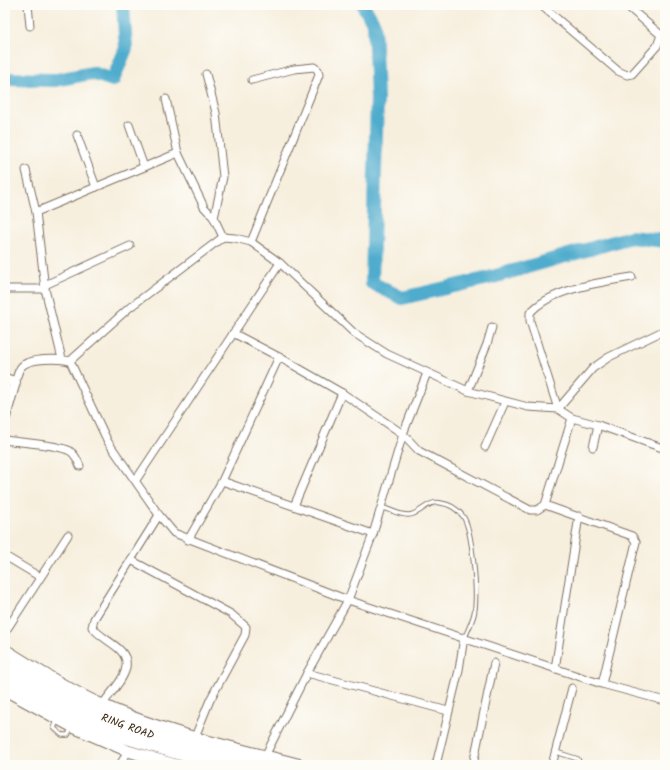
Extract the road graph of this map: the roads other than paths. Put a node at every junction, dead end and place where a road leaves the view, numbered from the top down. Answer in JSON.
{"nodes":[{"id":1,"x":28,"y":5,"type":"edge"},
{"id":2,"x":541,"y":5,"type":"edge"},
{"id":3,"x":626,"y":5,"type":"edge"},
{"id":4,"x":30,"y":26,"type":"dead end"},
{"id":5,"x":206,"y":74,"type":"dead end"},
{"id":6,"x":252,"y":80,"type":"dead end"},
{"id":7,"x":166,"y":99,"type":"dead end"},
{"id":8,"x":129,"y":125,"type":"dead end"},
{"id":9,"x":77,"y":135,"type":"dead end"},
{"id":10,"x":178,"y":153,"type":"junction"},
{"id":11,"x":144,"y":167,"type":"junction"},
{"id":12,"x":26,"y":170,"type":"dead end"},
{"id":13,"x":96,"y":187,"type":"junction"},
{"id":14,"x":36,"y":212,"type":"junction"},
{"id":15,"x":214,"y":218,"type":"junction"},
{"id":16,"x":223,"y":237,"type":"junction"},
{"id":17,"x":251,"y":242,"type":"junction"},
{"id":18,"x":130,"y":246,"type":"dead end"},
{"id":19,"x":280,"y":263,"type":"junction"},
{"id":20,"x":632,"y":277,"type":"dead end"},
{"id":21,"x":45,"y":287,"type":"junction"},
{"id":22,"x":5,"y":289,"type":"edge"},
{"id":23,"x":492,"y":327,"type":"dead end"},
{"id":24,"x":665,"y":330,"type":"edge"},
{"id":25,"x":233,"y":333,"type":"junction"},
{"id":26,"x":279,"y":357,"type":"junction"},
{"id":27,"x":62,"y":359,"type":"junction"},
{"id":28,"x":70,"y":361,"type":"junction"},
{"id":29,"x":427,"y":373,"type":"junction"},
{"id":30,"x":10,"y":380,"type":"edge"},
{"id":31,"x":468,"y":391,"type":"junction"},
{"id":32,"x":342,"y":393,"type":"junction"},
{"id":33,"x":505,"y":402,"type":"junction"},
{"id":34,"x":558,"y":409,"type":"junction"},
{"id":35,"x":5,"y":417,"type":"edge"},
{"id":36,"x":572,"y":418,"type":"junction"},
{"id":37,"x":598,"y":425,"type":"junction"},
{"id":38,"x":403,"y":434,"type":"junction"},
{"id":39,"x":5,"y":440,"type":"edge"},
{"id":40,"x":485,"y":447,"type":"dead end"},
{"id":41,"x":593,"y":447,"type":"dead end"},
{"id":42,"x":665,"y":449,"type":"edge"},
{"id":43,"x":80,"y":466,"type":"dead end"},
{"id":44,"x":136,"y":480,"type":"junction"},
{"id":45,"x":222,"y":481,"type":"junction"},
{"id":46,"x":545,"y":505,"type":"junction"},
{"id":47,"x":294,"y":506,"type":"junction"},
{"id":48,"x":381,"y":507,"type":"junction"},
{"id":49,"x":159,"y":515,"type":"junction"},
{"id":50,"x":579,"y":516,"type":"junction"},
{"id":51,"x":373,"y":534,"type":"junction"},
{"id":52,"x":68,"y":535,"type":"dead end"},
{"id":53,"x":188,"y":540,"type":"junction"},
{"id":54,"x":5,"y":556,"type":"edge"},
{"id":55,"x":131,"y":560,"type":"junction"},
{"id":56,"x":40,"y":577,"type":"junction"},
{"id":57,"x":348,"y":600,"type":"junction"},
{"id":58,"x":5,"y":632,"type":"edge"},
{"id":59,"x":464,"y":637,"type":"junction"},
{"id":60,"x":5,"y":650,"type":"edge"},
{"id":61,"x":494,"y":663,"type":"dead end"},
{"id":62,"x":5,"y":664,"type":"edge"},
{"id":63,"x":555,"y":669,"type":"junction"},
{"id":64,"x":307,"y":673,"type":"junction"},
{"id":65,"x":5,"y":677,"type":"edge"},
{"id":66,"x":602,"y":684,"type":"junction"},
{"id":67,"x":572,"y":688,"type":"dead end"},
{"id":68,"x":5,"y":690,"type":"edge"},
{"id":69,"x":665,"y":701,"type":"edge"},
{"id":70,"x":102,"y":705,"type":"junction"},
{"id":71,"x":448,"y":711,"type":"junction"},
{"id":72,"x":195,"y":737,"type":"junction"},
{"id":73,"x":128,"y":751,"type":"junction"},
{"id":74,"x":555,"y":752,"type":"junction"},
{"id":75,"x":262,"y":760,"type":"edge"},
{"id":76,"x":120,"y":765,"type":"edge"},
{"id":77,"x":176,"y":765,"type":"edge"},
{"id":78,"x":219,"y":765,"type":"edge"},
{"id":79,"x":301,"y":765,"type":"edge"},
{"id":80,"x":436,"y":765,"type":"edge"},
{"id":81,"x":473,"y":765,"type":"edge"},
{"id":82,"x":552,"y":765,"type":"edge"},
{"id":83,"x":580,"y":765,"type":"edge"}],
"edges":[{"from":1,"to":4,"type":"street"},
{"from":2,"to":3,"type":"street"},
{"from":5,"to":15,"type":"street"},
{"from":6,"to":17,"type":"street"},
{"from":7,"to":10,"type":"street"},
{"from":8,"to":11,"type":"street"},
{"from":9,"to":13,"type":"street"},
{"from":10,"to":11,"type":"street"},
{"from":10,"to":15,"type":"street"},
{"from":11,"to":13,"type":"street"},
{"from":12,"to":14,"type":"street"},
{"from":13,"to":14,"type":"street"},
{"from":14,"to":21,"type":"street"},
{"from":15,"to":16,"type":"street"},
{"from":16,"to":17,"type":"street"},
{"from":16,"to":28,"type":"street"},
{"from":17,"to":19,"type":"street"},
{"from":18,"to":21,"type":"street"},
{"from":19,"to":25,"type":"street"},
{"from":19,"to":29,"type":"street"},
{"from":20,"to":34,"type":"street"},
{"from":21,"to":22,"type":"street"},
{"from":21,"to":27,"type":"street"},
{"from":23,"to":31,"type":"street"},
{"from":24,"to":34,"type":"street"},
{"from":25,"to":26,"type":"street"},
{"from":25,"to":44,"type":"street"},
{"from":26,"to":32,"type":"street"},
{"from":26,"to":45,"type":"street"},
{"from":27,"to":28,"type":"street"},
{"from":27,"to":30,"type":"street"},
{"from":28,"to":44,"type":"street"},
{"from":29,"to":31,"type":"street"},
{"from":29,"to":38,"type":"street"},
{"from":30,"to":35,"type":"street"},
{"from":31,"to":33,"type":"street"},
{"from":32,"to":38,"type":"street"},
{"from":32,"to":47,"type":"street"},
{"from":33,"to":34,"type":"street"},
{"from":33,"to":40,"type":"street"},
{"from":34,"to":36,"type":"street"},
{"from":36,"to":37,"type":"street"},
{"from":36,"to":46,"type":"street"},
{"from":37,"to":41,"type":"street"},
{"from":37,"to":42,"type":"street"},
{"from":38,"to":46,"type":"street"},
{"from":38,"to":48,"type":"street"},
{"from":39,"to":43,"type":"street"},
{"from":44,"to":49,"type":"street"},
{"from":45,"to":47,"type":"street"},
{"from":45,"to":53,"type":"street"},
{"from":46,"to":50,"type":"street"},
{"from":47,"to":51,"type":"street"},
{"from":48,"to":51,"type":"street"},
{"from":48,"to":59,"type":"lane"},
{"from":49,"to":53,"type":"street"},
{"from":49,"to":55,"type":"street"},
{"from":50,"to":63,"type":"street"},
{"from":50,"to":66,"type":"street"},
{"from":51,"to":57,"type":"street"},
{"from":52,"to":56,"type":"street"},
{"from":53,"to":57,"type":"street"},
{"from":54,"to":56,"type":"street"},
{"from":55,"to":70,"type":"street"},
{"from":55,"to":72,"type":"street"},
{"from":56,"to":58,"type":"street"},
{"from":57,"to":59,"type":"street"},
{"from":57,"to":64,"type":"street"},
{"from":59,"to":63,"type":"street"},
{"from":59,"to":71,"type":"street"},
{"from":60,"to":70,"type":"main road"},
{"from":61,"to":81,"type":"street"},
{"from":62,"to":75,"type":"highway","name":"RING ROAD"},
{"from":63,"to":66,"type":"street"},
{"from":64,"to":71,"type":"street"},
{"from":64,"to":75,"type":"street"},
{"from":65,"to":78,"type":"highway","name":"RING ROAD"},
{"from":66,"to":69,"type":"street"},
{"from":67,"to":74,"type":"street"},
{"from":68,"to":73,"type":"main road"},
{"from":70,"to":72,"type":"main road"},
{"from":71,"to":80,"type":"street"},
{"from":72,"to":75,"type":"main road"},
{"from":73,"to":76,"type":"street"},
{"from":73,"to":77,"type":"main road"},
{"from":74,"to":82,"type":"street"},
{"from":74,"to":83,"type":"lane"},
{"from":75,"to":79,"type":"main road"}]}
